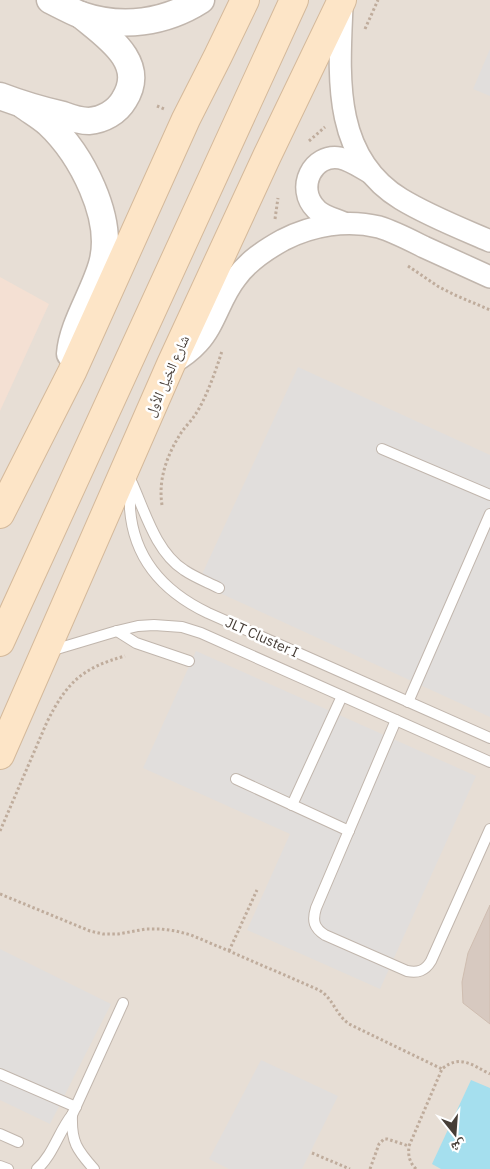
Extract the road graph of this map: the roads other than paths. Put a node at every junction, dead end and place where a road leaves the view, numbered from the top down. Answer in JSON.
{"nodes":[{"id":1,"x":50,"y":0,"type":"edge"},
{"id":2,"x":201,"y":0,"type":"edge"},
{"id":3,"x":245,"y":0,"type":"edge"},
{"id":4,"x":294,"y":0,"type":"edge"},
{"id":5,"x":342,"y":0,"type":"edge"},
{"id":6,"x":81,"y":15,"type":"junction"},
{"id":7,"x":12,"y":100,"type":"edge"},
{"id":8,"x":371,"y":174,"type":"junction"},
{"id":9,"x":344,"y":223,"type":"junction"},
{"id":10,"x":490,"y":242,"type":"edge"},
{"id":11,"x":490,"y":277,"type":"edge"},
{"id":12,"x":171,"y":364,"type":"junction"},
{"id":13,"x":72,"y":372,"type":"junction"},
{"id":14,"x":382,"y":449,"type":"dead end"},
{"id":15,"x":131,"y":469,"type":"junction"},
{"id":16,"x":490,"y":495,"type":"edge"},
{"id":17,"x":0,"y":514,"type":"edge"},
{"id":18,"x":490,"y":514,"type":"edge"},
{"id":19,"x":218,"y":588,"type":"dead end"},
{"id":20,"x":117,"y":631,"type":"junction"},
{"id":21,"x":0,"y":642,"type":"edge"},
{"id":22,"x":45,"y":652,"type":"junction"},
{"id":23,"x":189,"y":661,"type":"dead end"},
{"id":24,"x":342,"y":696,"type":"junction"},
{"id":25,"x":408,"y":702,"type":"junction"},
{"id":26,"x":396,"y":720,"type":"junction"},
{"id":27,"x":490,"y":738,"type":"edge"},
{"id":28,"x":0,"y":755,"type":"edge"},
{"id":29,"x":490,"y":762,"type":"edge"},
{"id":30,"x":236,"y":779,"type":"dead end"},
{"id":31,"x":292,"y":805,"type":"junction"},
{"id":32,"x":490,"y":829,"type":"edge"},
{"id":33,"x":349,"y":832,"type":"junction"},
{"id":34,"x":123,"y":1003,"type":"dead end"},
{"id":35,"x":0,"y":1074,"type":"edge"},
{"id":36,"x":74,"y":1111,"type":"junction"},
{"id":37,"x":0,"y":1134,"type":"edge"},
{"id":38,"x":18,"y":1142,"type":"dead end"},
{"id":39,"x":0,"y":1166,"type":"edge"},
{"id":40,"x":8,"y":1169,"type":"edge"},
{"id":41,"x":37,"y":1169,"type":"edge"},
{"id":42,"x":94,"y":1169,"type":"edge"}],
"edges":[{"from":1,"to":6,"type":"street"},
{"from":2,"to":6,"type":"street"},
{"from":3,"to":13,"type":"main road"},
{"from":4,"to":21,"type":"main road"},
{"from":5,"to":8,"type":"street"},
{"from":5,"to":12,"type":"main road","name":"شارع الخيل الأول"},
{"from":6,"to":7,"type":"street"},
{"from":7,"to":13,"type":"street"},
{"from":8,"to":9,"type":"street"},
{"from":8,"to":10,"type":"street"},
{"from":9,"to":11,"type":"street"},
{"from":9,"to":12,"type":"street"},
{"from":12,"to":15,"type":"main road","name":"شارع الخيل الأول"},
{"from":13,"to":17,"type":"main road"},
{"from":14,"to":16,"type":"lane"},
{"from":15,"to":19,"type":"lane"},
{"from":15,"to":22,"type":"main road","name":"شارع الخيل الأول"},
{"from":15,"to":25,"type":"lane","name":"JLT Cluster I"},
{"from":18,"to":25,"type":"lane"},
{"from":20,"to":22,"type":"lane","name":"JLT Cluster I"},
{"from":20,"to":23,"type":"lane"},
{"from":20,"to":24,"type":"lane","name":"JLT Cluster I"},
{"from":22,"to":28,"type":"main road","name":"شارع الخيل الأول"},
{"from":24,"to":26,"type":"lane","name":"JLT Cluster I"},
{"from":24,"to":31,"type":"lane"},
{"from":25,"to":27,"type":"lane","name":"JLT Cluster I"},
{"from":26,"to":29,"type":"lane","name":"JLT Cluster I"},
{"from":26,"to":33,"type":"lane"},
{"from":30,"to":31,"type":"lane"},
{"from":31,"to":33,"type":"lane"},
{"from":32,"to":33,"type":"lane"},
{"from":34,"to":36,"type":"lane"},
{"from":35,"to":36,"type":"lane"},
{"from":36,"to":41,"type":"lane"},
{"from":36,"to":42,"type":"lane"},
{"from":37,"to":38,"type":"lane"},
{"from":39,"to":40,"type":"lane"}]}
